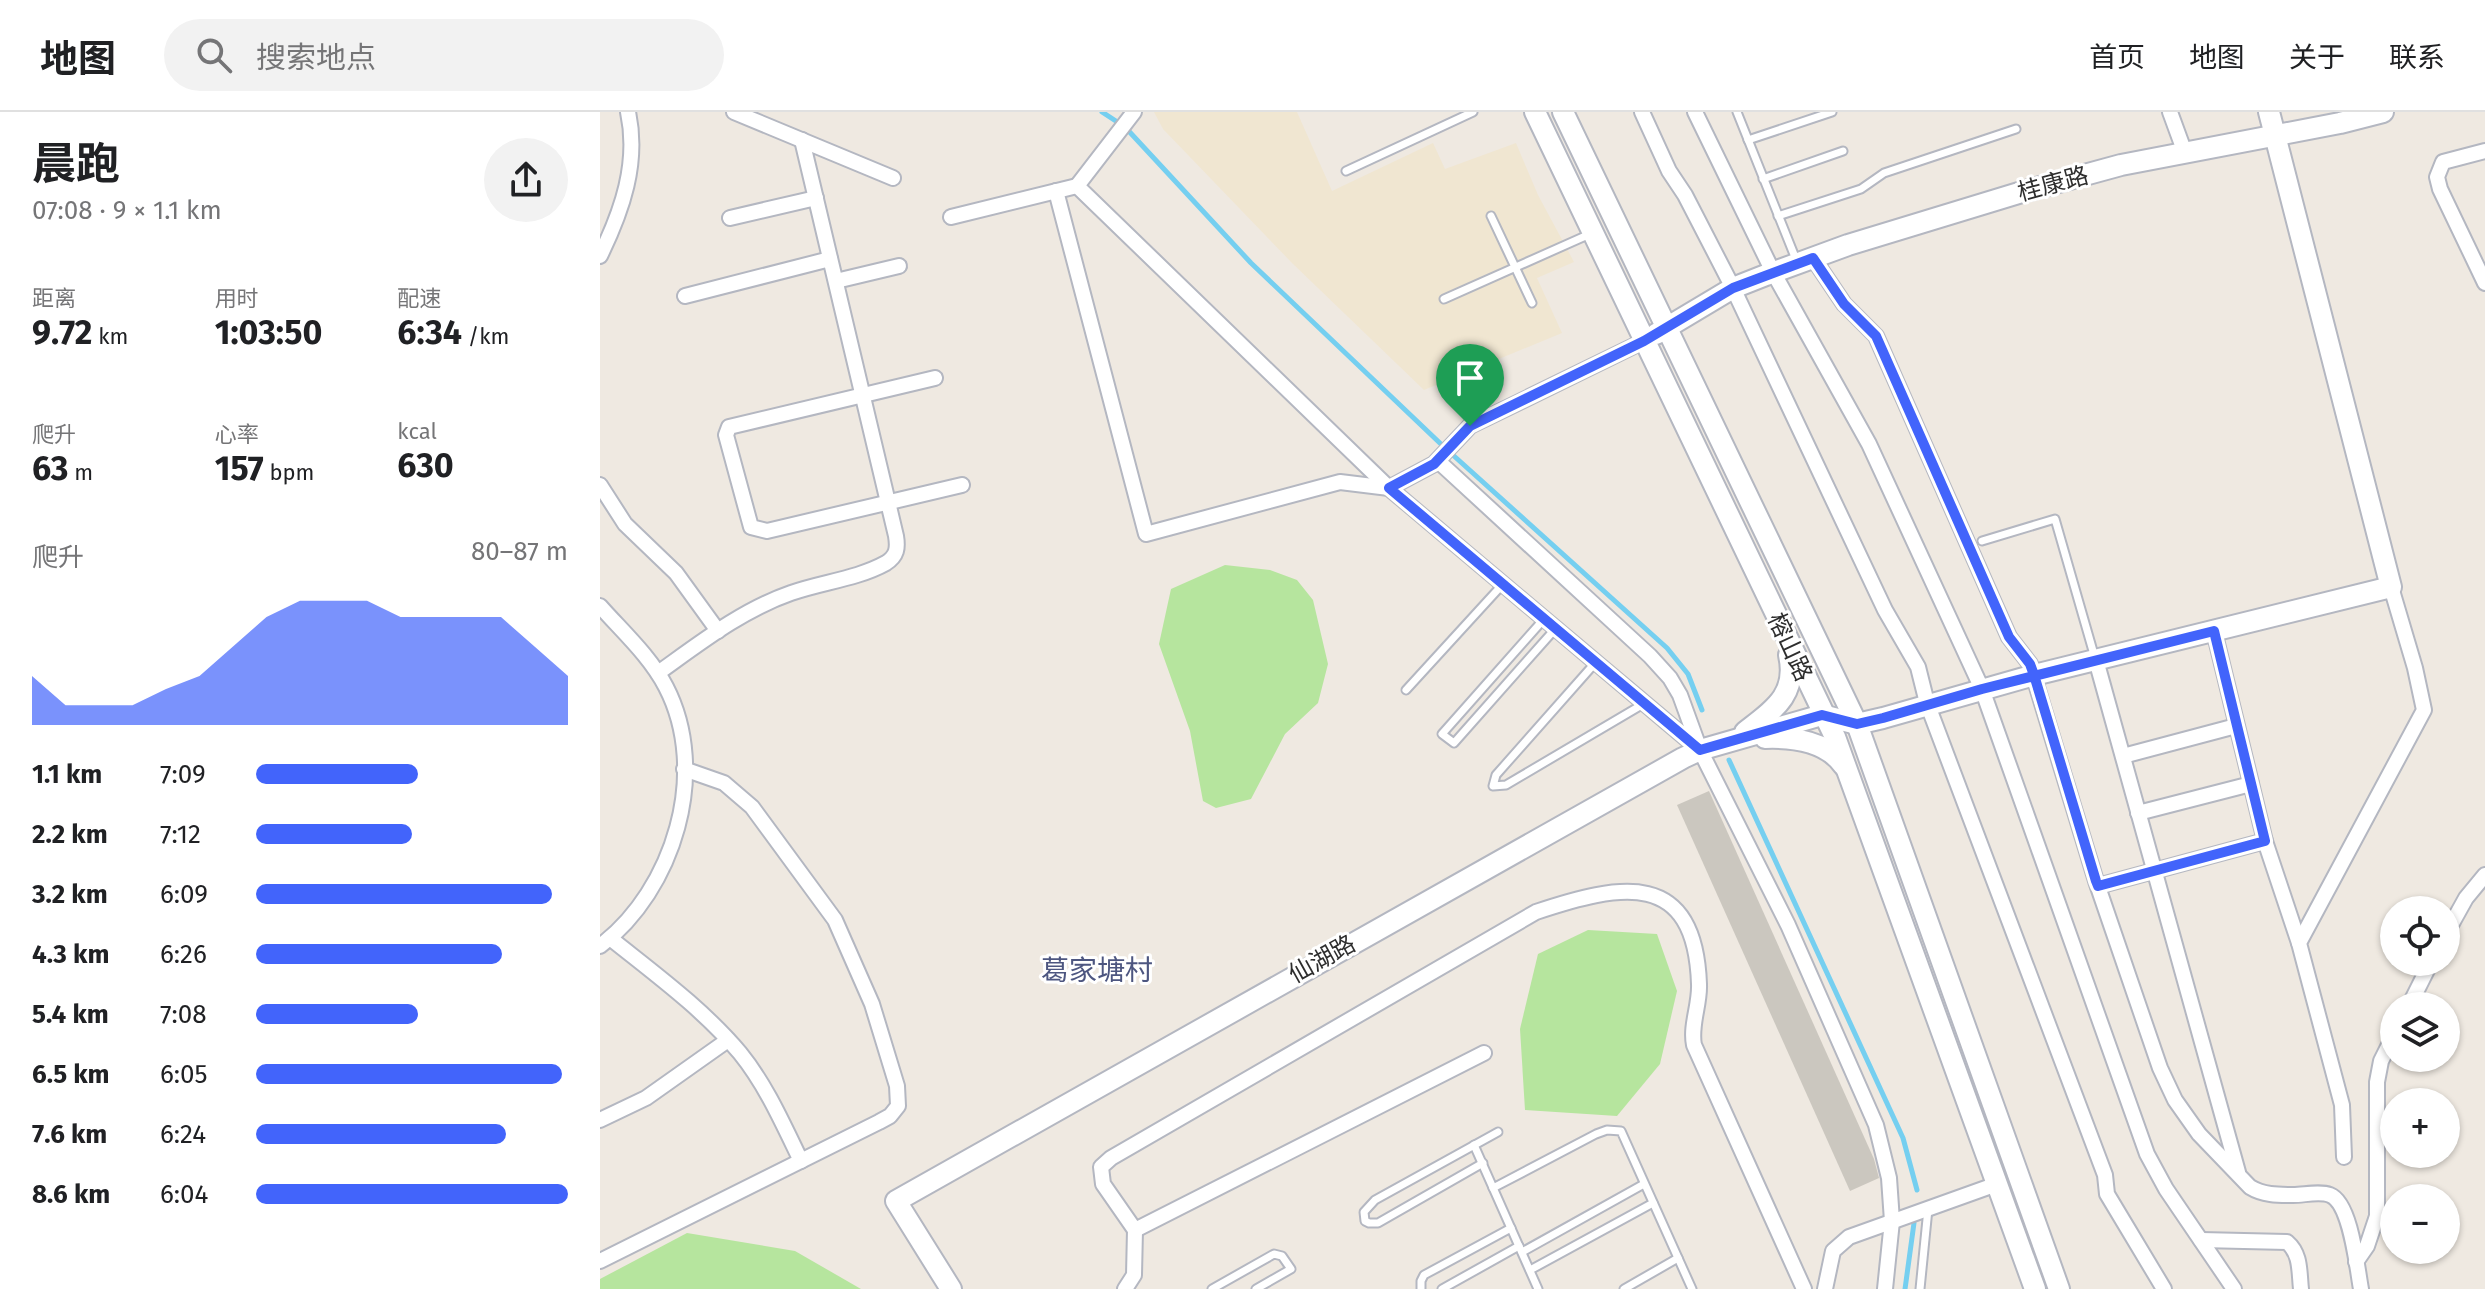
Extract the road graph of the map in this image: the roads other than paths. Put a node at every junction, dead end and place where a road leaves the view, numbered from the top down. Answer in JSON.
{"nodes":[{"id":1,"x":628,"y":112,"type":"edge"},
{"id":2,"x":734,"y":112,"type":"edge"},
{"id":3,"x":1473,"y":112,"type":"edge"},
{"id":4,"x":1535,"y":112,"type":"edge"},
{"id":5,"x":1563,"y":112,"type":"edge"},
{"id":6,"x":1642,"y":112,"type":"edge"},
{"id":7,"x":1695,"y":112,"type":"edge"},
{"id":8,"x":1737,"y":112,"type":"edge"},
{"id":9,"x":1832,"y":112,"type":"edge"},
{"id":10,"x":2170,"y":112,"type":"edge"},
{"id":11,"x":2269,"y":112,"type":"edge"},
{"id":12,"x":2383,"y":112,"type":"edge"},
{"id":13,"x":1127,"y":121,"type":"edge"},
{"id":14,"x":2016,"y":129,"type":"dead end"},
{"id":15,"x":2274,"y":135,"type":"junction"},
{"id":16,"x":802,"y":140,"type":"junction"},
{"id":17,"x":1748,"y":140,"type":"junction"},
{"id":18,"x":1843,"y":151,"type":"dead end"},
{"id":19,"x":2485,"y":151,"type":"edge"},
{"id":20,"x":2185,"y":153,"type":"junction"},
{"id":21,"x":1346,"y":171,"type":"dead end"},
{"id":22,"x":893,"y":178,"type":"dead end"},
{"id":23,"x":1763,"y":179,"type":"junction"},
{"id":24,"x":1077,"y":186,"type":"junction"},
{"id":25,"x":1056,"y":191,"type":"junction"},
{"id":26,"x":816,"y":198,"type":"junction"},
{"id":27,"x":1491,"y":216,"type":"dead end"},
{"id":28,"x":1778,"y":216,"type":"junction"},
{"id":29,"x":951,"y":217,"type":"dead end"},
{"id":30,"x":730,"y":218,"type":"dead end"},
{"id":31,"x":1592,"y":233,"type":"junction"},
{"id":32,"x":600,"y":256,"type":"edge"},
{"id":33,"x":830,"y":259,"type":"junction"},
{"id":34,"x":1805,"y":261,"type":"junction"},
{"id":35,"x":899,"y":266,"type":"dead end"},
{"id":36,"x":1515,"y":267,"type":"junction"},
{"id":37,"x":1773,"y":272,"type":"junction"},
{"id":38,"x":836,"y":281,"type":"junction"},
{"id":39,"x":2485,"y":283,"type":"edge"},
{"id":40,"x":1733,"y":288,"type":"junction"},
{"id":41,"x":685,"y":296,"type":"dead end"},
{"id":42,"x":1444,"y":299,"type":"dead end"},
{"id":43,"x":1532,"y":303,"type":"dead end"},
{"id":44,"x":1666,"y":328,"type":"junction"},
{"id":45,"x":1644,"y":341,"type":"junction"},
{"id":46,"x":935,"y":378,"type":"dead end"},
{"id":47,"x":862,"y":394,"type":"junction"},
{"id":48,"x":1438,"y":461,"type":"junction"},
{"id":49,"x":600,"y":485,"type":"edge"},
{"id":50,"x":962,"y":485,"type":"dead end"},
{"id":51,"x":1389,"y":488,"type":"junction"},
{"id":52,"x":888,"y":503,"type":"junction"},
{"id":53,"x":1982,"y":541,"type":"dead end"},
{"id":54,"x":1503,"y":584,"type":"junction"},
{"id":55,"x":2391,"y":587,"type":"junction"},
{"id":56,"x":600,"y":606,"type":"edge"},
{"id":57,"x":1550,"y":623,"type":"junction"},
{"id":58,"x":718,"y":631,"type":"junction"},
{"id":59,"x":2214,"y":631,"type":"junction"},
{"id":60,"x":1785,"y":636,"type":"junction"},
{"id":61,"x":2096,"y":660,"type":"junction"},
{"id":62,"x":1596,"y":662,"type":"junction"},
{"id":63,"x":658,"y":673,"type":"junction"},
{"id":64,"x":2034,"y":675,"type":"junction"},
{"id":65,"x":1982,"y":689,"type":"junction"},
{"id":66,"x":1406,"y":690,"type":"dead end"},
{"id":67,"x":1843,"y":694,"type":"junction"},
{"id":68,"x":1645,"y":703,"type":"junction"},
{"id":69,"x":1927,"y":703,"type":"junction"},
{"id":70,"x":1822,"y":715,"type":"junction"},
{"id":71,"x":1883,"y":718,"type":"junction"},
{"id":72,"x":1857,"y":724,"type":"junction"},
{"id":73,"x":2236,"y":726,"type":"junction"},
{"id":74,"x":1733,"y":740,"type":"junction"},
{"id":75,"x":1865,"y":747,"type":"junction"},
{"id":76,"x":1700,"y":750,"type":"junction"},
{"id":77,"x":2123,"y":756,"type":"junction"},
{"id":78,"x":1846,"y":768,"type":"junction"},
{"id":79,"x":684,"y":769,"type":"junction"},
{"id":80,"x":2251,"y":784,"type":"junction"},
{"id":81,"x":2138,"y":813,"type":"junction"},
{"id":82,"x":2265,"y":841,"type":"junction"},
{"id":83,"x":2154,"y":871,"type":"junction"},
{"id":84,"x":2485,"y":875,"type":"edge"},
{"id":85,"x":2098,"y":886,"type":"junction"},
{"id":86,"x":2460,"y":909,"type":"edge"},
{"id":87,"x":605,"y":942,"type":"edge"},
{"id":88,"x":2299,"y":943,"type":"junction"},
{"id":89,"x":728,"y":1040,"type":"junction"},
{"id":90,"x":1484,"y":1053,"type":"dead end"},
{"id":91,"x":2380,"y":1066,"type":"edge"},
{"id":92,"x":600,"y":1120,"type":"edge"},
{"id":93,"x":1498,"y":1132,"type":"dead end"},
{"id":94,"x":1474,"y":1145,"type":"junction"},
{"id":95,"x":2344,"y":1157,"type":"dead end"},
{"id":96,"x":801,"y":1161,"type":"junction"},
{"id":97,"x":1483,"y":1163,"type":"junction"},
{"id":98,"x":2239,"y":1177,"type":"junction"},
{"id":99,"x":1644,"y":1184,"type":"junction"},
{"id":100,"x":1997,"y":1184,"type":"junction"},
{"id":101,"x":1493,"y":1188,"type":"junction"},
{"id":102,"x":1653,"y":1203,"type":"junction"},
{"id":103,"x":1928,"y":1207,"type":"junction"},
{"id":104,"x":1892,"y":1221,"type":"junction"},
{"id":105,"x":1511,"y":1228,"type":"junction"},
{"id":106,"x":1135,"y":1230,"type":"junction"},
{"id":107,"x":2201,"y":1240,"type":"junction"},
{"id":108,"x":1520,"y":1249,"type":"junction"},
{"id":109,"x":1678,"y":1258,"type":"junction"},
{"id":110,"x":600,"y":1261,"type":"edge"},
{"id":111,"x":2356,"y":1262,"type":"junction"},
{"id":112,"x":1530,"y":1270,"type":"junction"},
{"id":113,"x":1691,"y":1286,"type":"edge"},
{"id":114,"x":951,"y":1289,"type":"edge"},
{"id":115,"x":1125,"y":1289,"type":"edge"},
{"id":116,"x":1212,"y":1289,"type":"edge"},
{"id":117,"x":1256,"y":1289,"type":"edge"},
{"id":118,"x":1421,"y":1289,"type":"edge"},
{"id":119,"x":1442,"y":1289,"type":"edge"},
{"id":120,"x":1538,"y":1289,"type":"edge"},
{"id":121,"x":1624,"y":1289,"type":"edge"},
{"id":122,"x":1679,"y":1289,"type":"edge"},
{"id":123,"x":1804,"y":1289,"type":"edge"},
{"id":124,"x":1825,"y":1289,"type":"edge"},
{"id":125,"x":1885,"y":1289,"type":"edge"},
{"id":126,"x":1920,"y":1289,"type":"edge"},
{"id":127,"x":2035,"y":1289,"type":"edge"},
{"id":128,"x":2059,"y":1289,"type":"edge"},
{"id":129,"x":2164,"y":1289,"type":"edge"},
{"id":130,"x":2234,"y":1289,"type":"edge"},
{"id":131,"x":2301,"y":1289,"type":"edge"},
{"id":132,"x":2361,"y":1289,"type":"edge"}],
"edges":[{"from":1,"to":32,"type":"street"},
{"from":2,"to":16,"type":"street"},
{"from":3,"to":21,"type":"lane"},
{"from":4,"to":31,"type":"street","name":"榕山路"},
{"from":5,"to":44,"type":"street","name":"榕山路"},
{"from":6,"to":40,"type":"street"},
{"from":7,"to":37,"type":"street"},
{"from":8,"to":17,"type":"lane"},
{"from":9,"to":17,"type":"lane"},
{"from":10,"to":20,"type":"street"},
{"from":11,"to":15,"type":"street"},
{"from":12,"to":15,"type":"street","name":"桂康路"},
{"from":13,"to":24,"type":"street"},
{"from":14,"to":28,"type":"lane"},
{"from":15,"to":20,"type":"street","name":"桂康路"},
{"from":15,"to":55,"type":"street"},
{"from":16,"to":22,"type":"street"},
{"from":16,"to":26,"type":"street"},
{"from":17,"to":23,"type":"lane"},
{"from":18,"to":23,"type":"lane"},
{"from":19,"to":39,"type":"street"},
{"from":20,"to":34,"type":"street","name":"桂康路"},
{"from":23,"to":28,"type":"lane"},
{"from":24,"to":25,"type":"street"},
{"from":24,"to":51,"type":"street"},
{"from":25,"to":29,"type":"street"},
{"from":25,"to":51,"type":"street"},
{"from":26,"to":30,"type":"street"},
{"from":26,"to":33,"type":"street"},
{"from":27,"to":36,"type":"lane"},
{"from":28,"to":34,"type":"lane"},
{"from":31,"to":36,"type":"lane"},
{"from":31,"to":45,"type":"street","name":"榕山路"},
{"from":33,"to":38,"type":"street"},
{"from":33,"to":41,"type":"street"},
{"from":34,"to":37,"type":"street","name":"桂康路"},
{"from":34,"to":64,"type":"street"},
{"from":35,"to":38,"type":"street"},
{"from":36,"to":42,"type":"lane"},
{"from":36,"to":43,"type":"lane"},
{"from":37,"to":40,"type":"street","name":"桂康路"},
{"from":37,"to":65,"type":"street"},
{"from":38,"to":47,"type":"street"},
{"from":40,"to":44,"type":"street","name":"桂康路"},
{"from":40,"to":69,"type":"street"},
{"from":44,"to":45,"type":"street","name":"桂康路"},
{"from":44,"to":67,"type":"street","name":"榕山路"},
{"from":45,"to":48,"type":"street"},
{"from":45,"to":60,"type":"street","name":"榕山路"},
{"from":46,"to":47,"type":"street"},
{"from":47,"to":52,"type":"street"},
{"from":47,"to":52,"type":"street"},
{"from":48,"to":51,"type":"street"},
{"from":48,"to":76,"type":"street"},
{"from":49,"to":58,"type":"street"},
{"from":50,"to":52,"type":"street"},
{"from":51,"to":54,"type":"street"},
{"from":52,"to":58,"type":"street"},
{"from":53,"to":61,"type":"lane"},
{"from":54,"to":57,"type":"street"},
{"from":54,"to":66,"type":"lane"},
{"from":55,"to":59,"type":"street"},
{"from":55,"to":88,"type":"street"},
{"from":56,"to":63,"type":"street"},
{"from":57,"to":57,"type":"lane"},
{"from":57,"to":62,"type":"street"},
{"from":58,"to":63,"type":"street"},
{"from":59,"to":61,"type":"street"},
{"from":59,"to":73,"type":"street"},
{"from":60,"to":70,"type":"street","name":"榕山路"},
{"from":60,"to":74,"type":"street"},
{"from":61,"to":64,"type":"street"},
{"from":61,"to":77,"type":"street"},
{"from":62,"to":68,"type":"street"},
{"from":62,"to":68,"type":"lane"},
{"from":63,"to":79,"type":"street"},
{"from":64,"to":65,"type":"street"},
{"from":64,"to":85,"type":"street"},
{"from":65,"to":69,"type":"street"},
{"from":65,"to":107,"type":"street"},
{"from":67,"to":71,"type":"street"},
{"from":67,"to":72,"type":"street","name":"榕山路"},
{"from":68,"to":76,"type":"street"},
{"from":69,"to":71,"type":"street"},
{"from":69,"to":129,"type":"street"},
{"from":70,"to":72,"type":"street"},
{"from":70,"to":74,"type":"street","name":"仙湖路"},
{"from":70,"to":78,"type":"street","name":"榕山路"},
{"from":71,"to":72,"type":"street"},
{"from":71,"to":75,"type":"street"},
{"from":72,"to":75,"type":"street","name":"榕山路"},
{"from":73,"to":77,"type":"street"},
{"from":73,"to":80,"type":"street"},
{"from":74,"to":76,"type":"street","name":"仙湖路"},
{"from":74,"to":78,"type":"street"},
{"from":75,"to":128,"type":"street","name":"榕山路"},
{"from":76,"to":104,"type":"street"},
{"from":76,"to":114,"type":"street","name":"仙湖路"},
{"from":77,"to":81,"type":"street"},
{"from":78,"to":100,"type":"street","name":"榕山路"},
{"from":79,"to":87,"type":"street"},
{"from":79,"to":96,"type":"street"},
{"from":80,"to":81,"type":"street"},
{"from":80,"to":82,"type":"street"},
{"from":81,"to":83,"type":"street"},
{"from":82,"to":83,"type":"street"},
{"from":82,"to":88,"type":"street"},
{"from":83,"to":85,"type":"street"},
{"from":83,"to":98,"type":"street"},
{"from":84,"to":86,"type":"street"},
{"from":85,"to":98,"type":"street"},
{"from":87,"to":89,"type":"street"},
{"from":88,"to":95,"type":"street"},
{"from":89,"to":92,"type":"street"},
{"from":89,"to":96,"type":"street"},
{"from":90,"to":106,"type":"street"},
{"from":91,"to":111,"type":"street"},
{"from":93,"to":94,"type":"lane"},
{"from":94,"to":97,"type":"lane"},
{"from":94,"to":97,"type":"lane"},
{"from":96,"to":110,"type":"street"},
{"from":97,"to":101,"type":"lane"},
{"from":98,"to":111,"type":"street"},
{"from":99,"to":101,"type":"lane"},
{"from":99,"to":102,"type":"lane"},
{"from":99,"to":108,"type":"lane"},
{"from":100,"to":103,"type":"street"},
{"from":100,"to":127,"type":"street","name":"榕山路"},
{"from":101,"to":105,"type":"lane"},
{"from":102,"to":109,"type":"lane"},
{"from":102,"to":112,"type":"lane"},
{"from":103,"to":104,"type":"street"},
{"from":103,"to":126,"type":"lane"},
{"from":104,"to":124,"type":"street"},
{"from":104,"to":125,"type":"street"},
{"from":105,"to":108,"type":"lane"},
{"from":105,"to":118,"type":"lane"},
{"from":106,"to":115,"type":"street"},
{"from":106,"to":123,"type":"street"},
{"from":107,"to":130,"type":"street"},
{"from":107,"to":131,"type":"street"},
{"from":108,"to":112,"type":"lane"},
{"from":108,"to":119,"type":"lane"},
{"from":109,"to":113,"type":"lane"},
{"from":109,"to":121,"type":"lane"},
{"from":111,"to":132,"type":"street"},
{"from":112,"to":120,"type":"lane"},
{"from":113,"to":122,"type":"lane"},
{"from":116,"to":117,"type":"lane"}]}
